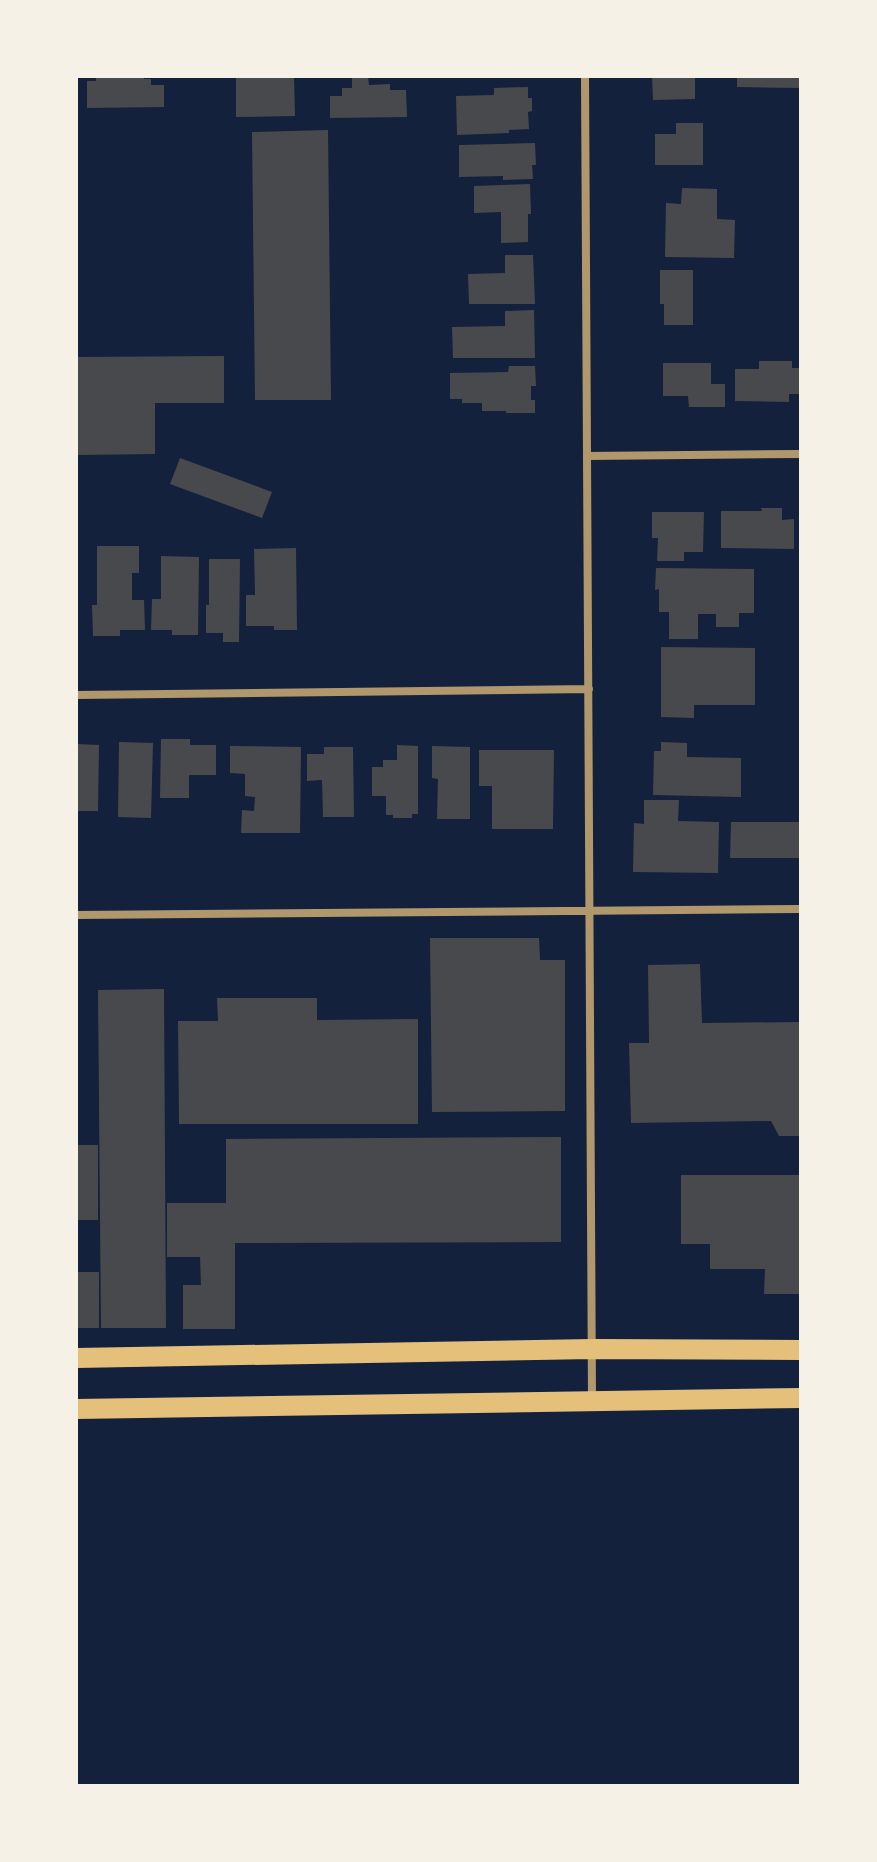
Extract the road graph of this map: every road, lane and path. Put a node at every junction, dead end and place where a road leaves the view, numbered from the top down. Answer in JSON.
{"nodes":[{"id":1,"x":585,"y":76,"type":"edge"},
{"id":2,"x":801,"y":454,"type":"edge"},
{"id":3,"x":587,"y":456,"type":"junction"},
{"id":4,"x":589,"y":689,"type":"junction"},
{"id":5,"x":76,"y":695,"type":"edge"},
{"id":6,"x":801,"y":909,"type":"edge"},
{"id":7,"x":590,"y":910,"type":"junction"},
{"id":8,"x":76,"y":915,"type":"edge"},
{"id":9,"x":592,"y":1349,"type":"junction"},
{"id":10,"x":801,"y":1350,"type":"edge"},
{"id":11,"x":76,"y":1358,"type":"edge"},
{"id":12,"x":801,"y":1398,"type":"edge"},
{"id":13,"x":592,"y":1402,"type":"junction"},
{"id":14,"x":76,"y":1409,"type":"edge"}],
"edges":[{"from":1,"to":3,"type":"street"},
{"from":2,"to":3,"type":"street"},
{"from":3,"to":4,"type":"street"},
{"from":4,"to":5,"type":"street"},
{"from":4,"to":7,"type":"street"},
{"from":6,"to":7,"type":"street"},
{"from":7,"to":8,"type":"street"},
{"from":7,"to":9,"type":"street"},
{"from":9,"to":10,"type":"highway"},
{"from":9,"to":11,"type":"highway"},
{"from":9,"to":13,"type":"street"},
{"from":12,"to":13,"type":"highway"},
{"from":13,"to":14,"type":"highway"}]}
